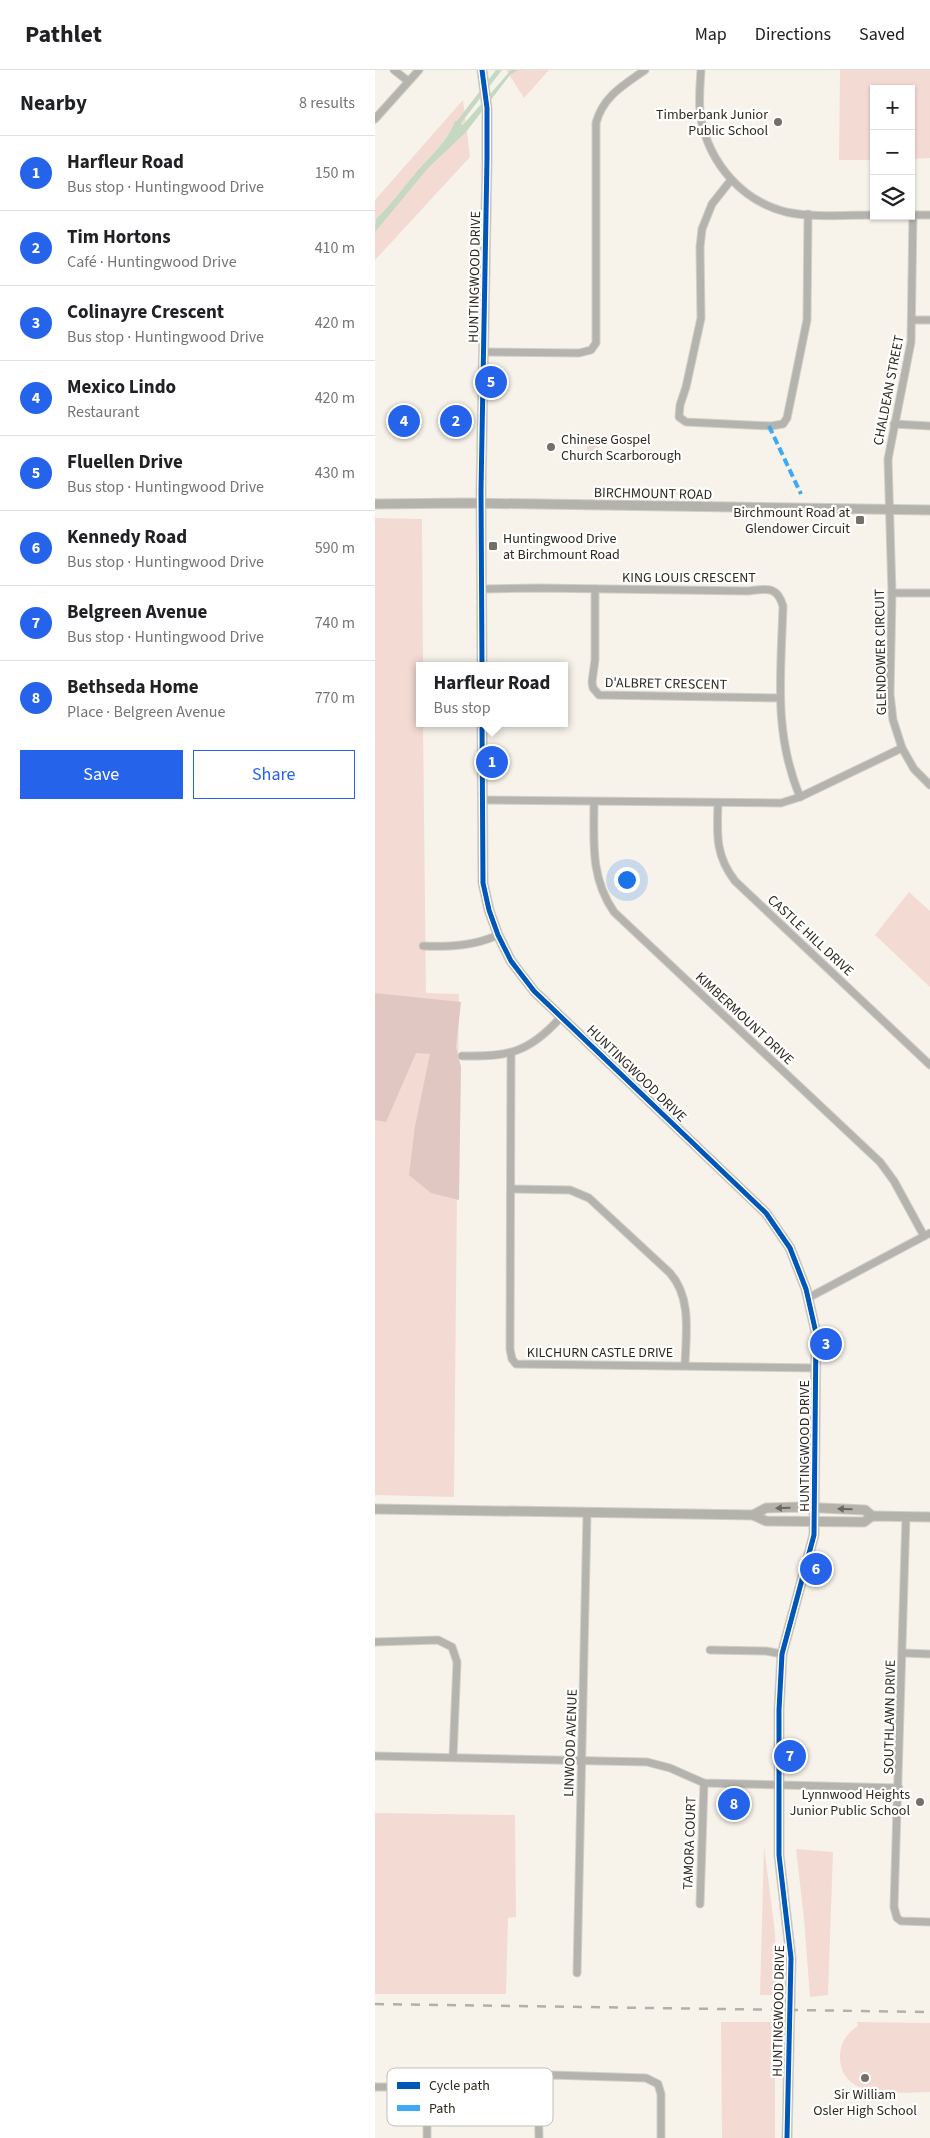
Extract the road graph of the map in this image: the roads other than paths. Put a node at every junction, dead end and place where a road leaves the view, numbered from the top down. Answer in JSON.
{"nodes":[{"id":1,"x":394,"y":70,"type":"edge"},
{"id":2,"x":419,"y":70,"type":"edge"},
{"id":3,"x":482,"y":70,"type":"edge"},
{"id":4,"x":645,"y":70,"type":"edge"},
{"id":5,"x":701,"y":70,"type":"edge"},
{"id":6,"x":407,"y":81,"type":"junction"},
{"id":7,"x":375,"y":119,"type":"edge"},
{"id":8,"x":731,"y":180,"type":"junction"},
{"id":9,"x":808,"y":214,"type":"junction"},
{"id":10,"x":870,"y":215,"type":"edge"},
{"id":11,"x":915,"y":215,"type":"edge"},
{"id":12,"x":930,"y":215,"type":"edge"},
{"id":13,"x":912,"y":220,"type":"edge"},
{"id":14,"x":912,"y":320,"type":"junction"},
{"id":15,"x":930,"y":320,"type":"edge"},
{"id":16,"x":483,"y":352,"type":"junction"},
{"id":17,"x":894,"y":424,"type":"junction"},
{"id":18,"x":930,"y":426,"type":"edge"},
{"id":19,"x":375,"y":504,"type":"edge"},
{"id":20,"x":481,"y":504,"type":"junction"},
{"id":21,"x":891,"y":508,"type":"junction"},
{"id":22,"x":930,"y":510,"type":"edge"},
{"id":23,"x":482,"y":589,"type":"junction"},
{"id":24,"x":595,"y":589,"type":"junction"},
{"id":25,"x":892,"y":592,"type":"junction"},
{"id":26,"x":930,"y":593,"type":"edge"},
{"id":27,"x":482,"y":662,"type":"edge"},
{"id":28,"x":780,"y":698,"type":"junction"},
{"id":29,"x":482,"y":727,"type":"edge"},
{"id":30,"x":902,"y":748,"type":"junction"},
{"id":31,"x":930,"y":785,"type":"edge"},
{"id":32,"x":801,"y":797,"type":"junction"},
{"id":33,"x":483,"y":800,"type":"junction"},
{"id":34,"x":594,"y":802,"type":"junction"},
{"id":35,"x":718,"y":803,"type":"junction"},
{"id":36,"x":498,"y":935,"type":"junction"},
{"id":37,"x":423,"y":946,"type":"dead end"},
{"id":38,"x":561,"y":1017,"type":"junction"},
{"id":39,"x":511,"y":1054,"type":"junction"},
{"id":40,"x":462,"y":1056,"type":"dead end"},
{"id":41,"x":930,"y":1064,"type":"edge"},
{"id":42,"x":511,"y":1189,"type":"junction"},
{"id":43,"x":927,"y":1235,"type":"edge"},
{"id":44,"x":808,"y":1298,"type":"junction"},
{"id":45,"x":685,"y":1365,"type":"junction"},
{"id":46,"x":816,"y":1368,"type":"junction"},
{"id":47,"x":815,"y":1508,"type":"junction"},
{"id":48,"x":375,"y":1509,"type":"edge"},
{"id":49,"x":587,"y":1514,"type":"junction"},
{"id":50,"x":753,"y":1515,"type":"junction"},
{"id":51,"x":873,"y":1516,"type":"junction"},
{"id":52,"x":906,"y":1516,"type":"junction"},
{"id":53,"x":930,"y":1516,"type":"edge"},
{"id":54,"x":815,"y":1522,"type":"junction"},
{"id":55,"x":375,"y":1642,"type":"edge"},
{"id":56,"x":710,"y":1650,"type":"dead end"},
{"id":57,"x":903,"y":1653,"type":"junction"},
{"id":58,"x":782,"y":1654,"type":"junction"},
{"id":59,"x":930,"y":1654,"type":"edge"},
{"id":60,"x":375,"y":1756,"type":"edge"},
{"id":61,"x":453,"y":1757,"type":"junction"},
{"id":62,"x":581,"y":1760,"type":"junction"},
{"id":63,"x":704,"y":1783,"type":"junction"},
{"id":64,"x":778,"y":1785,"type":"junction"},
{"id":65,"x":899,"y":1788,"type":"junction"},
{"id":66,"x":700,"y":1904,"type":"dead end"},
{"id":67,"x":930,"y":1922,"type":"edge"},
{"id":68,"x":577,"y":1973,"type":"dead end"},
{"id":69,"x":553,"y":2075,"type":"edge"},
{"id":70,"x":661,"y":2138,"type":"edge"},
{"id":71,"x":787,"y":2138,"type":"edge"}],
"edges":[{"from":1,"to":6,"type":"street"},
{"from":2,"to":6,"type":"street"},
{"from":3,"to":16,"type":"street","name":"HUNTINGWOOD DRIVE"},
{"from":4,"to":16,"type":"street"},
{"from":5,"to":8,"type":"street"},
{"from":6,"to":7,"type":"street"},
{"from":8,"to":9,"type":"street"},
{"from":8,"to":9,"type":"street"},
{"from":9,"to":10,"type":"street"},
{"from":11,"to":12,"type":"street"},
{"from":13,"to":14,"type":"street","name":"CHALDEAN STREET"},
{"from":14,"to":15,"type":"street"},
{"from":14,"to":17,"type":"street","name":"CHALDEAN STREET"},
{"from":16,"to":20,"type":"street","name":"HUNTINGWOOD DRIVE"},
{"from":17,"to":18,"type":"street"},
{"from":17,"to":21,"type":"street","name":"CHALDEAN STREET"},
{"from":19,"to":20,"type":"street","name":"BIRCHMOUNT ROAD"},
{"from":20,"to":21,"type":"street","name":"BIRCHMOUNT ROAD"},
{"from":20,"to":23,"type":"street","name":"HUNTINGWOOD DRIVE"},
{"from":21,"to":22,"type":"street","name":"BIRCHMOUNT ROAD"},
{"from":21,"to":25,"type":"street","name":"GLENDOWER CIRCUIT"},
{"from":23,"to":24,"type":"street","name":"KING LOUIS CRESCENT"},
{"from":23,"to":27,"type":"street","name":"HUNTINGWOOD DRIVE"},
{"from":24,"to":28,"type":"street","name":"D'ALBRET CRESCENT"},
{"from":24,"to":28,"type":"street","name":"KING LOUIS CRESCENT"},
{"from":25,"to":26,"type":"street"},
{"from":25,"to":30,"type":"street","name":"GLENDOWER CIRCUIT"},
{"from":28,"to":32,"type":"street","name":"KING LOUIS CRESCENT"},
{"from":29,"to":33,"type":"street","name":"HUNTINGWOOD DRIVE"},
{"from":30,"to":31,"type":"street","name":"GLENDOWER CIRCUIT"},
{"from":30,"to":32,"type":"street"},
{"from":32,"to":35,"type":"street"},
{"from":33,"to":34,"type":"street"},
{"from":33,"to":36,"type":"street","name":"HUNTINGWOOD DRIVE"},
{"from":34,"to":35,"type":"street"},
{"from":34,"to":43,"type":"street","name":"KIMBERMOUNT DRIVE"},
{"from":35,"to":41,"type":"street","name":"CASTLE HILL DRIVE"},
{"from":36,"to":37,"type":"street"},
{"from":36,"to":38,"type":"street","name":"HUNTINGWOOD DRIVE"},
{"from":38,"to":39,"type":"street"},
{"from":38,"to":44,"type":"street","name":"HUNTINGWOOD DRIVE"},
{"from":39,"to":40,"type":"street"},
{"from":39,"to":42,"type":"street","name":"KILCHURN CASTLE DRIVE"},
{"from":42,"to":45,"type":"street"},
{"from":42,"to":45,"type":"street","name":"KILCHURN CASTLE DRIVE"},
{"from":43,"to":44,"type":"street"},
{"from":44,"to":46,"type":"street","name":"HUNTINGWOOD DRIVE"},
{"from":45,"to":46,"type":"street","name":"KILCHURN CASTLE DRIVE"},
{"from":46,"to":47,"type":"street","name":"HUNTINGWOOD DRIVE"},
{"from":47,"to":50,"type":"street","one_way":true},
{"from":51,"to":47,"type":"street","one_way":true},
{"from":47,"to":54,"type":"street","name":"HUNTINGWOOD DRIVE"},
{"from":48,"to":49,"type":"street"},
{"from":49,"to":50,"type":"street"},
{"from":49,"to":62,"type":"street","name":"LINWOOD AVENUE"},
{"from":50,"to":54,"type":"street"},
{"from":51,"to":52,"type":"street"},
{"from":51,"to":54,"type":"street"},
{"from":52,"to":53,"type":"street"},
{"from":52,"to":57,"type":"street","name":"SOUTHLAWN DRIVE"},
{"from":54,"to":58,"type":"street","name":"HUNTINGWOOD DRIVE"},
{"from":55,"to":61,"type":"street"},
{"from":56,"to":58,"type":"street"},
{"from":57,"to":59,"type":"street"},
{"from":57,"to":65,"type":"street","name":"SOUTHLAWN DRIVE"},
{"from":58,"to":64,"type":"street","name":"HUNTINGWOOD DRIVE"},
{"from":60,"to":61,"type":"street"},
{"from":61,"to":62,"type":"street"},
{"from":62,"to":63,"type":"street"},
{"from":62,"to":68,"type":"street","name":"LINWOOD AVENUE"},
{"from":63,"to":64,"type":"street"},
{"from":63,"to":66,"type":"street","name":"TAMORA COURT"},
{"from":64,"to":65,"type":"street"},
{"from":64,"to":71,"type":"street","name":"HUNTINGWOOD DRIVE"},
{"from":65,"to":67,"type":"street","name":"SOUTHLAWN DRIVE"},
{"from":69,"to":70,"type":"street"}]}
